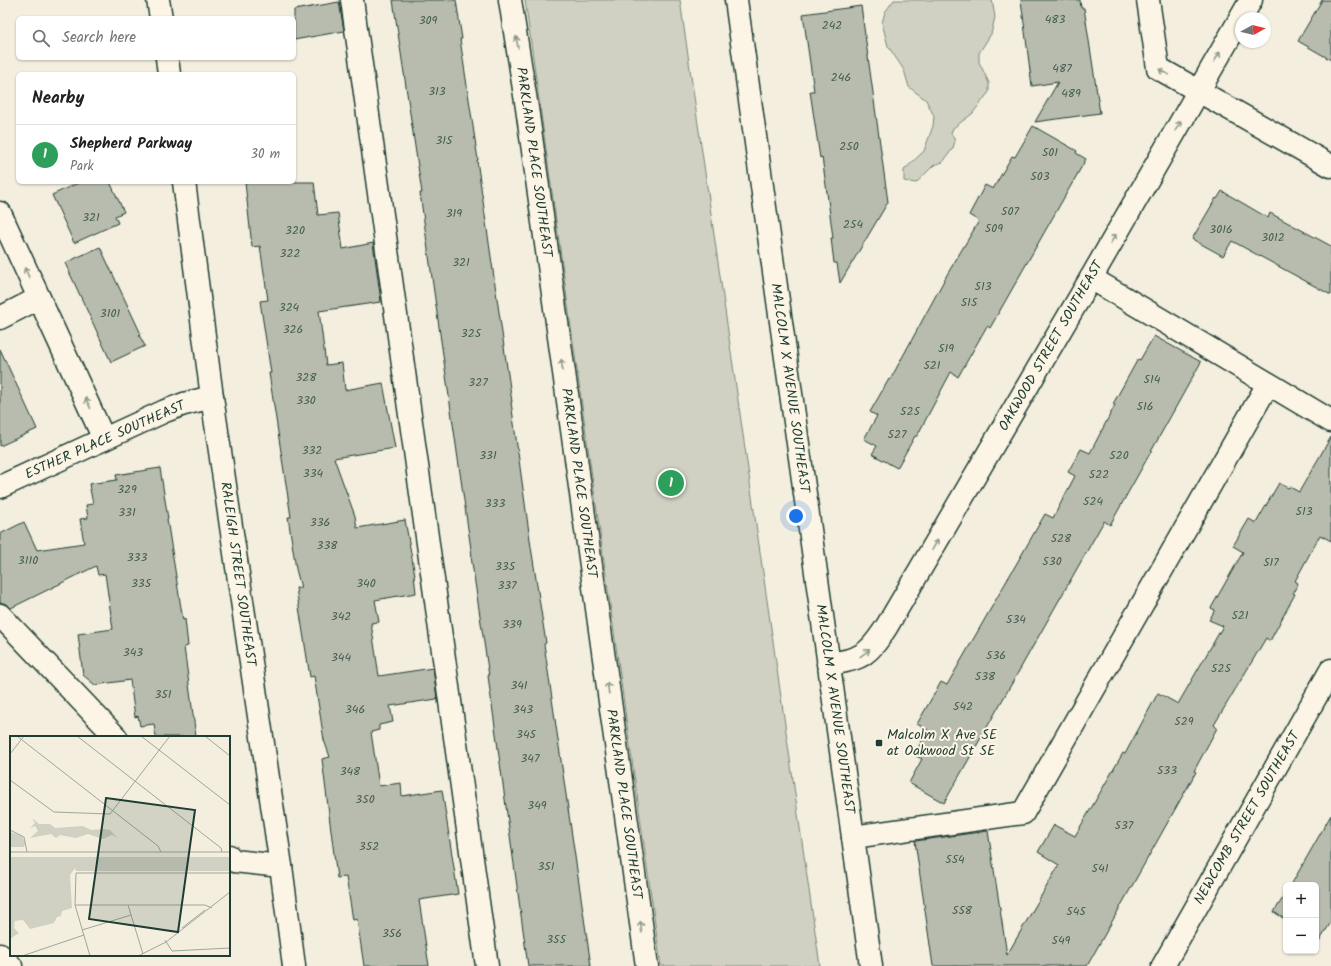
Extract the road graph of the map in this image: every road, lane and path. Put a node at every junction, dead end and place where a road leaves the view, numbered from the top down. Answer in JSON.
{"nodes":[{"id":1,"x":158,"y":0,"type":"edge"},
{"id":2,"x":352,"y":0,"type":"edge"},
{"id":3,"x":510,"y":0,"type":"edge"},
{"id":4,"x":736,"y":0,"type":"edge"},
{"id":5,"x":1148,"y":0,"type":"edge"},
{"id":6,"x":1251,"y":0,"type":"edge"},
{"id":7,"x":161,"y":16,"type":"edge"},
{"id":8,"x":167,"y":60,"type":"edge"},
{"id":9,"x":169,"y":72,"type":"edge"},
{"id":10,"x":1198,"y":91,"type":"junction"},
{"id":11,"x":1331,"y":166,"type":"edge"},
{"id":12,"x":184,"y":184,"type":"edge"},
{"id":13,"x":0,"y":212,"type":"edge"},
{"id":14,"x":1091,"y":278,"type":"junction"},
{"id":15,"x":39,"y":298,"type":"junction"},
{"id":16,"x":0,"y":318,"type":"edge"},
{"id":17,"x":1268,"y":384,"type":"junction"},
{"id":18,"x":212,"y":397,"type":"junction"},
{"id":19,"x":1331,"y":421,"type":"edge"},
{"id":20,"x":104,"y":439,"type":"junction"},
{"id":21,"x":0,"y":487,"type":"edge"},
{"id":22,"x":0,"y":615,"type":"edge"},
{"id":23,"x":828,"y":664,"type":"junction"},
{"id":24,"x":1331,"y":670,"type":"edge"},
{"id":25,"x":115,"y":736,"type":"edge"},
{"id":26,"x":852,"y":837,"type":"junction"},
{"id":27,"x":230,"y":857,"type":"edge"},
{"id":28,"x":281,"y":866,"type":"junction"},
{"id":29,"x":0,"y":955,"type":"edge"},
{"id":30,"x":11,"y":966,"type":"edge"},
{"id":31,"x":294,"y":966,"type":"edge"},
{"id":32,"x":487,"y":966,"type":"edge"},
{"id":33,"x":647,"y":966,"type":"edge"},
{"id":34,"x":871,"y":966,"type":"edge"},
{"id":35,"x":1163,"y":966,"type":"edge"}],
"edges":[{"from":1,"to":7,"type":"street"},
{"from":2,"to":32,"type":"street"},
{"from":33,"to":3,"type":"street","name":"PARKLAND PLACE SOUTHEAST","one_way":true},
{"from":4,"to":23,"type":"street","name":"MALCOLM X AVENUE SOUTHEAST"},
{"from":10,"to":5,"type":"street","one_way":true},
{"from":10,"to":6,"type":"street","name":"OAKWOOD STREET SOUTHEAST","one_way":true},
{"from":8,"to":9,"type":"street"},
{"from":10,"to":11,"type":"street"},
{"from":14,"to":10,"type":"street","name":"OAKWOOD STREET SOUTHEAST","one_way":true},
{"from":12,"to":18,"type":"street","name":"RALEIGH STREET SOUTHEAST"},
{"from":15,"to":13,"type":"street","one_way":true},
{"from":14,"to":17,"type":"street"},
{"from":23,"to":14,"type":"street","name":"OAKWOOD STREET SOUTHEAST","one_way":true},
{"from":15,"to":16,"type":"street"},
{"from":20,"to":15,"type":"street","one_way":true},
{"from":17,"to":19,"type":"street"},
{"from":17,"to":26,"type":"street"},
{"from":18,"to":20,"type":"street","name":"ESTHER PLACE SOUTHEAST"},
{"from":18,"to":28,"type":"street","name":"RALEIGH STREET SOUTHEAST"},
{"from":20,"to":21,"type":"street","name":"ESTHER PLACE SOUTHEAST"},
{"from":22,"to":25,"type":"street"},
{"from":23,"to":26,"type":"street","name":"MALCOLM X AVENUE SOUTHEAST"},
{"from":24,"to":35,"type":"street","name":"NEWCOMB STREET SOUTHEAST"},
{"from":26,"to":34,"type":"street","name":"MALCOLM X AVENUE SOUTHEAST"},
{"from":27,"to":28,"type":"street"},
{"from":28,"to":31,"type":"street","name":"RALEIGH STREET SOUTHEAST"},
{"from":29,"to":30,"type":"street"}]}
